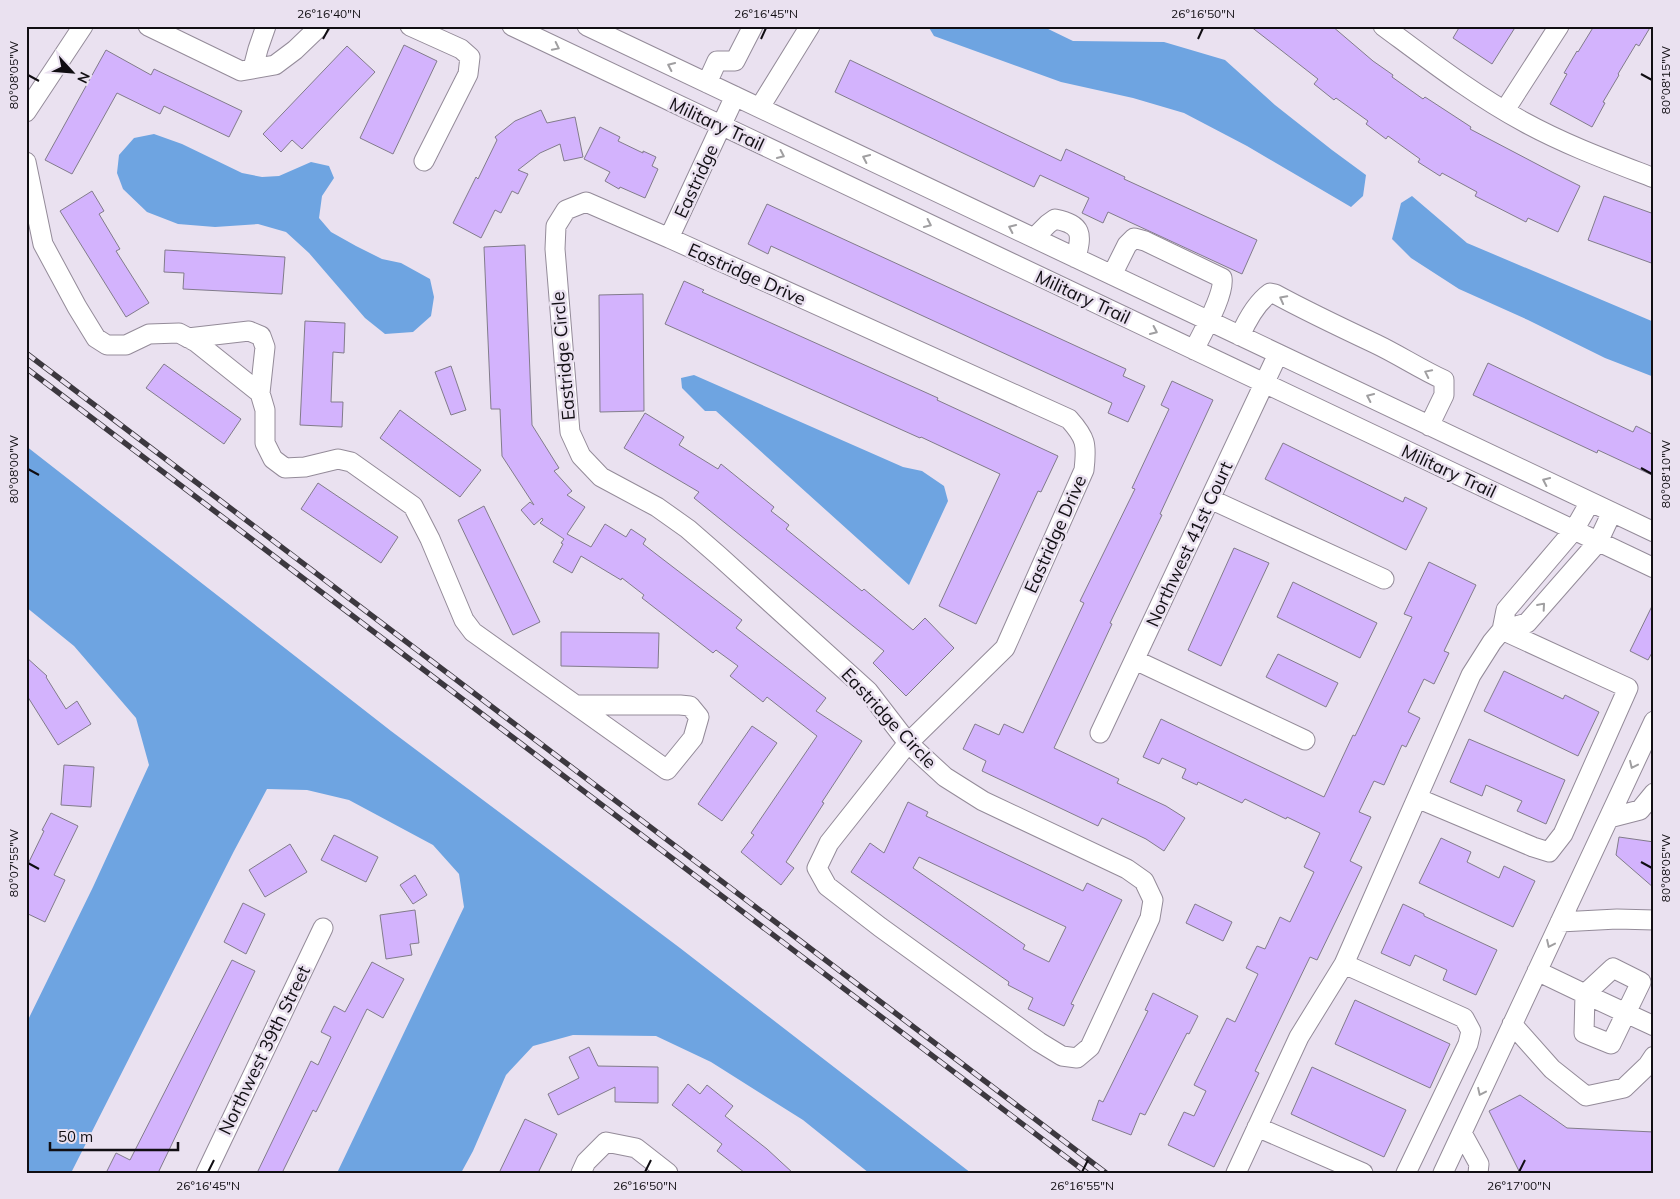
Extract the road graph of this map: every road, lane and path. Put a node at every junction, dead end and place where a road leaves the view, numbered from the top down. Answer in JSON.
{"nodes":[{"id":1,"x":83,"y":26,"type":"edge"},
{"id":2,"x":148,"y":26,"type":"edge"},
{"id":3,"x":266,"y":26,"type":"edge"},
{"id":4,"x":320,"y":26,"type":"edge"},
{"id":5,"x":410,"y":26,"type":"edge"},
{"id":6,"x":512,"y":26,"type":"edge"},
{"id":7,"x":587,"y":26,"type":"edge"},
{"id":8,"x":753,"y":26,"type":"edge"},
{"id":9,"x":810,"y":26,"type":"edge"},
{"id":10,"x":1383,"y":26,"type":"edge"},
{"id":11,"x":1559,"y":26,"type":"edge"},
{"id":12,"x":253,"y":68,"type":"junction"},
{"id":13,"x":706,"y":83,"type":"junction"},
{"id":14,"x":736,"y":96,"type":"junction"},
{"id":15,"x":760,"y":107,"type":"junction"},
{"id":16,"x":1505,"y":110,"type":"junction"},
{"id":17,"x":26,"y":112,"type":"edge"},
{"id":18,"x":721,"y":126,"type":"junction"},
{"id":19,"x":424,"y":161,"type":"dead end"},
{"id":20,"x":26,"y":162,"type":"edge"},
{"id":21,"x":1654,"y":178,"type":"edge"},
{"id":22,"x":669,"y":238,"type":"junction"},
{"id":23,"x":1034,"y":238,"type":"junction"},
{"id":24,"x":1076,"y":258,"type":"junction"},
{"id":25,"x":1112,"y":275,"type":"junction"},
{"id":26,"x":1208,"y":321,"type":"junction"},
{"id":27,"x":1240,"y":336,"type":"junction"},
{"id":28,"x":188,"y":338,"type":"junction"},
{"id":29,"x":1194,"y":350,"type":"junction"},
{"id":30,"x":1278,"y":354,"type":"junction"},
{"id":31,"x":1264,"y":383,"type":"junction"},
{"id":32,"x":260,"y":393,"type":"junction"},
{"id":33,"x":1430,"y":426,"type":"junction"},
{"id":34,"x":1210,"y":499,"type":"junction"},
{"id":35,"x":1590,"y":502,"type":"junction"},
{"id":36,"x":1612,"y":512,"type":"junction"},
{"id":37,"x":1574,"y":530,"type":"junction"},
{"id":38,"x":1654,"y":532,"type":"edge"},
{"id":39,"x":1598,"y":542,"type":"junction"},
{"id":40,"x":1654,"y":568,"type":"edge"},
{"id":41,"x":1384,"y":579,"type":"dead end"},
{"id":42,"x":1502,"y":630,"type":"junction"},
{"id":43,"x":1135,"y":660,"type":"junction"},
{"id":44,"x":576,"y":705,"type":"junction"},
{"id":45,"x":1654,"y":721,"type":"edge"},
{"id":46,"x":1100,"y":733,"type":"dead end"},
{"id":47,"x":1305,"y":740,"type":"dead end"},
{"id":48,"x":908,"y":743,"type":"junction"},
{"id":49,"x":1654,"y":793,"type":"edge"},
{"id":50,"x":1417,"y":798,"type":"junction"},
{"id":51,"x":1609,"y":818,"type":"junction"},
{"id":52,"x":817,"y":868,"type":"joint"},
{"id":53,"x":1654,"y":920,"type":"edge"},
{"id":54,"x":1560,"y":922,"type":"junction"},
{"id":55,"x":323,"y":928,"type":"dead end"},
{"id":56,"x":1344,"y":964,"type":"junction"},
{"id":57,"x":1537,"y":971,"type":"junction"},
{"id":58,"x":1585,"y":994,"type":"junction"},
{"id":59,"x":1626,"y":1013,"type":"junction"},
{"id":60,"x":1512,"y":1024,"type":"junction"},
{"id":61,"x":1654,"y":1026,"type":"edge"},
{"id":62,"x":1654,"y":1056,"type":"edge"},
{"id":63,"x":1257,"y":1127,"type":"junction"},
{"id":64,"x":1462,"y":1133,"type":"junction"},
{"id":65,"x":206,"y":1173,"type":"edge"},
{"id":66,"x":581,"y":1173,"type":"edge"},
{"id":67,"x":668,"y":1173,"type":"edge"},
{"id":68,"x":1236,"y":1173,"type":"edge"},
{"id":69,"x":1363,"y":1173,"type":"edge"},
{"id":70,"x":1406,"y":1173,"type":"edge"},
{"id":71,"x":1443,"y":1173,"type":"edge"},
{"id":72,"x":1478,"y":1173,"type":"edge"}],
"edges":[{"from":1,"to":17,"type":"street"},
{"from":2,"to":12,"type":"street"},
{"from":3,"to":12,"type":"street"},
{"from":4,"to":12,"type":"street"},
{"from":5,"to":19,"type":"street"},
{"from":6,"to":18,"type":"street","name":"Military Trail","one_way":true},
{"from":13,"to":7,"type":"street","name":"Military Trail","one_way":true},
{"from":8,"to":13,"type":"street"},
{"from":9,"to":15,"type":"street"},
{"from":10,"to":16,"type":"street"},
{"from":11,"to":16,"type":"street"},
{"from":13,"to":14,"type":"street","name":"Military Trail"},
{"from":14,"to":15,"type":"street","name":"Military Trail"},
{"from":14,"to":18,"type":"street","name":"Eastridge"},
{"from":23,"to":15,"type":"street","name":"Military Trail","one_way":true},
{"from":16,"to":21,"type":"street"},
{"from":18,"to":22,"type":"street","name":"Eastridge"},
{"from":18,"to":29,"type":"street","name":"Military Trail","one_way":true},
{"from":20,"to":28,"type":"street"},
{"from":22,"to":48,"type":"street","name":"Eastridge Circle"},
{"from":22,"to":48,"type":"street","name":"Eastridge Drive"},
{"from":23,"to":24,"type":"street","name":"Military Trail"},
{"from":23,"to":24,"type":"street"},
{"from":24,"to":25,"type":"street","name":"Military Trail"},
{"from":25,"to":26,"type":"street","name":"Military Trail"},
{"from":25,"to":26,"type":"street"},
{"from":26,"to":27,"type":"street","name":"Military Trail"},
{"from":26,"to":29,"type":"street"},
{"from":27,"to":30,"type":"street","name":"Military Trail"},
{"from":33,"to":27,"type":"street","one_way":true},
{"from":28,"to":32,"type":"street"},
{"from":28,"to":32,"type":"street"},
{"from":29,"to":31,"type":"street","name":"Military Trail"},
{"from":30,"to":31,"type":"street","name":"Northwest 41st Court"},
{"from":33,"to":30,"type":"street","name":"Military Trail","one_way":true},
{"from":31,"to":34,"type":"street","name":"Northwest 41st Court"},
{"from":31,"to":37,"type":"street","name":"Military Trail"},
{"from":32,"to":44,"type":"street"},
{"from":35,"to":33,"type":"street","name":"Military Trail","one_way":true},
{"from":34,"to":41,"type":"street"},
{"from":34,"to":43,"type":"street","name":"Northwest 41st Court"},
{"from":35,"to":36,"type":"street","name":"Military Trail"},
{"from":35,"to":37,"type":"street"},
{"from":36,"to":38,"type":"street","name":"Military Trail"},
{"from":36,"to":39,"type":"street"},
{"from":37,"to":39,"type":"street","name":"Military Trail"},
{"from":37,"to":42,"type":"street"},
{"from":39,"to":40,"type":"street","name":"Military Trail"},
{"from":42,"to":39,"type":"street","one_way":true},
{"from":42,"to":50,"type":"street"},
{"from":42,"to":50,"type":"street"},
{"from":43,"to":46,"type":"street","name":"Northwest 41st Court"},
{"from":43,"to":47,"type":"street"},
{"from":44,"to":44,"type":"street"},
{"from":45,"to":51,"type":"street","one_way":true},
{"from":48,"to":52,"type":"street","name":"Eastridge Drive"},
{"from":48,"to":52,"type":"street","name":"Eastridge Circle"},
{"from":49,"to":51,"type":"street"},
{"from":50,"to":56,"type":"street"},
{"from":51,"to":54,"type":"street"},
{"from":53,"to":54,"type":"street"},
{"from":54,"to":57,"type":"street","one_way":true},
{"from":55,"to":65,"type":"street","name":"Northwest 39th Street"},
{"from":56,"to":63,"type":"street"},
{"from":56,"to":70,"type":"street"},
{"from":57,"to":58,"type":"street"},
{"from":57,"to":60,"type":"street"},
{"from":58,"to":59,"type":"street"},
{"from":58,"to":59,"type":"street"},
{"from":58,"to":59,"type":"street"},
{"from":59,"to":61,"type":"street"},
{"from":60,"to":62,"type":"street"},
{"from":60,"to":64,"type":"street","one_way":true},
{"from":63,"to":68,"type":"street"},
{"from":63,"to":69,"type":"street"},
{"from":64,"to":71,"type":"street"},
{"from":64,"to":72,"type":"street"},
{"from":66,"to":67,"type":"street"}]}
